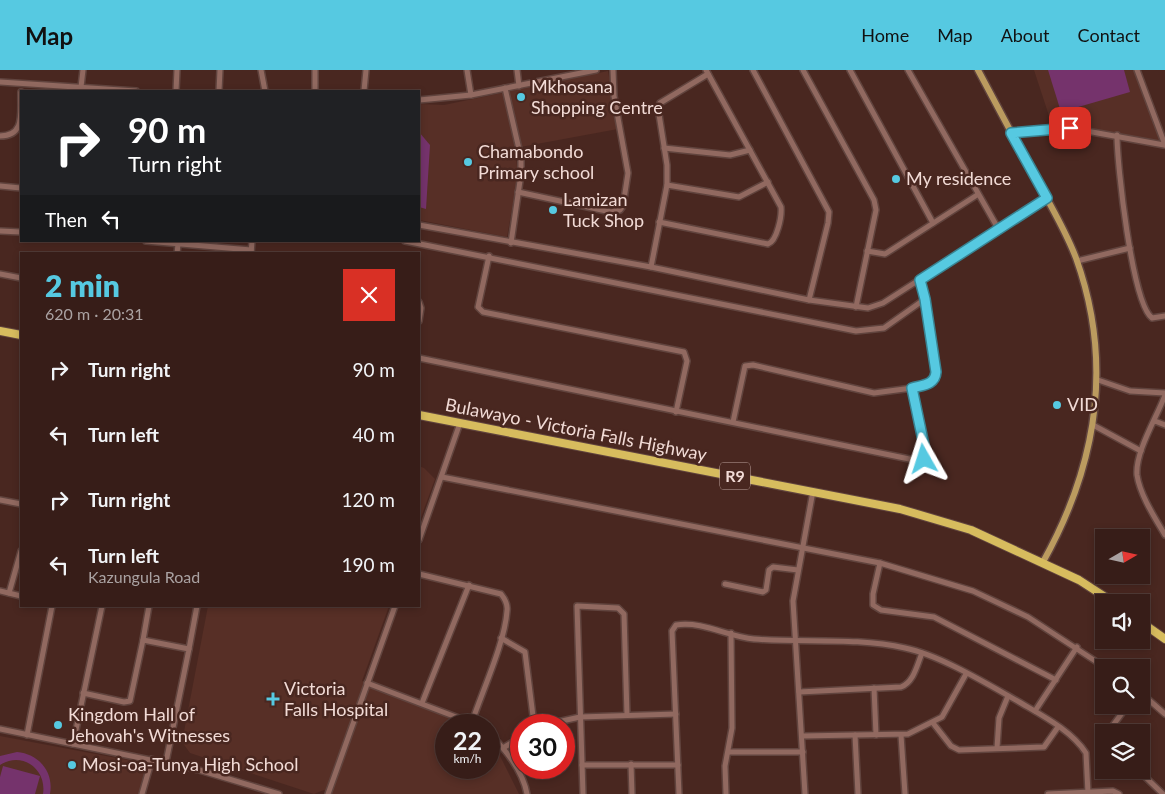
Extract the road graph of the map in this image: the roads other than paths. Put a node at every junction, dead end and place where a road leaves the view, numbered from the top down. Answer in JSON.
{"nodes":[{"id":1,"x":83,"y":70,"type":"edge"},
{"id":2,"x":178,"y":70,"type":"edge"},
{"id":3,"x":220,"y":70,"type":"edge"},
{"id":4,"x":261,"y":70,"type":"edge"},
{"id":5,"x":315,"y":70,"type":"edge"},
{"id":6,"x":366,"y":70,"type":"edge"},
{"id":7,"x":467,"y":70,"type":"edge"},
{"id":8,"x":517,"y":70,"type":"edge"},
{"id":9,"x":596,"y":70,"type":"edge"},
{"id":10,"x":612,"y":70,"type":"edge"},
{"id":11,"x":753,"y":70,"type":"edge"},
{"id":12,"x":803,"y":70,"type":"edge"},
{"id":13,"x":850,"y":70,"type":"edge"},
{"id":14,"x":908,"y":70,"type":"edge"},
{"id":15,"x":978,"y":70,"type":"edge"},
{"id":16,"x":1137,"y":70,"type":"edge"},
{"id":17,"x":707,"y":72,"type":"edge"},
{"id":18,"x":0,"y":82,"type":"edge"},
{"id":19,"x":22,"y":84,"type":"junction"},
{"id":20,"x":519,"y":86,"type":"junction"},
{"id":21,"x":81,"y":87,"type":"junction"},
{"id":22,"x":505,"y":88,"type":"junction"},
{"id":23,"x":60,"y":89,"type":"edge"},
{"id":24,"x":21,"y":90,"type":"edge"},
{"id":25,"x":98,"y":90,"type":"edge"},
{"id":26,"x":176,"y":90,"type":"edge"},
{"id":27,"x":219,"y":90,"type":"edge"},
{"id":28,"x":265,"y":90,"type":"edge"},
{"id":29,"x":315,"y":90,"type":"edge"},
{"id":30,"x":364,"y":90,"type":"edge"},
{"id":31,"x":471,"y":95,"type":"junction"},
{"id":32,"x":420,"y":100,"type":"edge"},
{"id":33,"x":20,"y":109,"type":"edge"},
{"id":34,"x":1011,"y":133,"type":"junction"},
{"id":35,"x":1117,"y":135,"type":"junction"},
{"id":36,"x":0,"y":136,"type":"edge"},
{"id":37,"x":1165,"y":145,"type":"edge"},
{"id":38,"x":664,"y":148,"type":"junction"},
{"id":39,"x":750,"y":150,"type":"junction"},
{"id":40,"x":768,"y":182,"type":"junction"},
{"id":41,"x":667,"y":184,"type":"junction"},
{"id":42,"x":0,"y":186,"type":"edge"},
{"id":43,"x":20,"y":188,"type":"edge"},
{"id":44,"x":518,"y":192,"type":"junction"},
{"id":45,"x":977,"y":195,"type":"junction"},
{"id":46,"x":1047,"y":198,"type":"junction"},
{"id":47,"x":659,"y":222,"type":"junction"},
{"id":48,"x":934,"y":223,"type":"junction"},
{"id":49,"x":420,"y":225,"type":"edge"},
{"id":50,"x":0,"y":230,"type":"edge"},
{"id":51,"x":999,"y":230,"type":"junction"},
{"id":52,"x":20,"y":232,"type":"edge"},
{"id":53,"x":157,"y":242,"type":"edge"},
{"id":54,"x":412,"y":242,"type":"edge"},
{"id":55,"x":511,"y":243,"type":"junction"},
{"id":56,"x":178,"y":244,"type":"junction"},
{"id":57,"x":1130,"y":248,"type":"junction"},
{"id":58,"x":867,"y":251,"type":"junction"},
{"id":59,"x":177,"y":252,"type":"edge"},
{"id":60,"x":251,"y":252,"type":"edge"},
{"id":61,"x":490,"y":256,"type":"junction"},
{"id":62,"x":1077,"y":261,"type":"junction"},
{"id":63,"x":651,"y":267,"type":"junction"},
{"id":64,"x":0,"y":274,"type":"edge"},
{"id":65,"x":20,"y":278,"type":"edge"},
{"id":66,"x":920,"y":280,"type":"junction"},
{"id":67,"x":925,"y":299,"type":"junction"},
{"id":68,"x":809,"y":300,"type":"junction"},
{"id":69,"x":856,"y":307,"type":"junction"},
{"id":70,"x":1165,"y":316,"type":"edge"},
{"id":71,"x":0,"y":331,"type":"edge"},
{"id":72,"x":20,"y":335,"type":"edge"},
{"id":73,"x":420,"y":358,"type":"edge"},
{"id":74,"x":1098,"y":380,"type":"junction"},
{"id":75,"x":912,"y":388,"type":"junction"},
{"id":76,"x":1165,"y":394,"type":"edge"},
{"id":77,"x":676,"y":412,"type":"junction"},
{"id":78,"x":420,"y":415,"type":"edge"},
{"id":79,"x":1156,"y":421,"type":"junction"},
{"id":80,"x":733,"y":422,"type":"junction"},
{"id":81,"x":460,"y":423,"type":"junction"},
{"id":82,"x":1093,"y":425,"type":"junction"},
{"id":83,"x":1165,"y":425,"type":"edge"},
{"id":84,"x":1141,"y":451,"type":"junction"},
{"id":85,"x":442,"y":477,"type":"junction"},
{"id":86,"x":812,"y":491,"type":"junction"},
{"id":87,"x":0,"y":500,"type":"edge"},
{"id":88,"x":20,"y":504,"type":"edge"},
{"id":89,"x":1165,"y":535,"type":"edge"},
{"id":90,"x":420,"y":537,"type":"edge"},
{"id":91,"x":802,"y":548,"type":"junction"},
{"id":92,"x":20,"y":554,"type":"edge"},
{"id":93,"x":880,"y":562,"type":"junction"},
{"id":94,"x":1043,"y":562,"type":"junction"},
{"id":95,"x":798,"y":570,"type":"junction"},
{"id":96,"x":420,"y":574,"type":"edge"},
{"id":97,"x":725,"y":584,"type":"dead end"},
{"id":98,"x":469,"y":585,"type":"junction"},
{"id":99,"x":0,"y":591,"type":"edge"},
{"id":100,"x":9,"y":593,"type":"junction"},
{"id":101,"x":1101,"y":594,"type":"edge"},
{"id":102,"x":20,"y":596,"type":"edge"},
{"id":103,"x":52,"y":607,"type":"edge"},
{"id":104,"x":102,"y":607,"type":"edge"},
{"id":105,"x":149,"y":607,"type":"edge"},
{"id":106,"x":197,"y":607,"type":"edge"},
{"id":107,"x":395,"y":607,"type":"edge"},
{"id":108,"x":1150,"y":628,"type":"edge"},
{"id":109,"x":730,"y":633,"type":"junction"},
{"id":110,"x":501,"y":638,"type":"junction"},
{"id":111,"x":1165,"y":639,"type":"edge"},
{"id":112,"x":143,"y":640,"type":"junction"},
{"id":113,"x":797,"y":641,"type":"junction"},
{"id":114,"x":1077,"y":647,"type":"junction"},
{"id":115,"x":189,"y":649,"type":"junction"},
{"id":116,"x":922,"y":653,"type":"junction"},
{"id":117,"x":1095,"y":660,"type":"edge"},
{"id":118,"x":966,"y":674,"type":"junction"},
{"id":119,"x":1056,"y":680,"type":"junction"},
{"id":120,"x":368,"y":683,"type":"junction"},
{"id":121,"x":874,"y":688,"type":"junction"},
{"id":122,"x":799,"y":692,"type":"junction"},
{"id":123,"x":83,"y":693,"type":"junction"},
{"id":124,"x":1008,"y":696,"type":"junction"},
{"id":125,"x":1150,"y":701,"type":"edge"},
{"id":126,"x":422,"y":702,"type":"junction"},
{"id":127,"x":1035,"y":712,"type":"junction"},
{"id":128,"x":452,"y":714,"type":"edge"},
{"id":129,"x":478,"y":714,"type":"edge"},
{"id":130,"x":533,"y":714,"type":"edge"},
{"id":131,"x":676,"y":714,"type":"junction"},
{"id":132,"x":1165,"y":714,"type":"edge"},
{"id":133,"x":627,"y":715,"type":"junction"},
{"id":134,"x":580,"y":717,"type":"junction"},
{"id":135,"x":575,"y":718,"type":"edge"},
{"id":136,"x":933,"y":722,"type":"junction"},
{"id":137,"x":1058,"y":727,"type":"junction"},
{"id":138,"x":0,"y":729,"type":"edge"},
{"id":139,"x":27,"y":734,"type":"junction"},
{"id":140,"x":855,"y":735,"type":"junction"},
{"id":141,"x":876,"y":735,"type":"junction"},
{"id":142,"x":901,"y":735,"type":"junction"},
{"id":143,"x":802,"y":736,"type":"junction"},
{"id":144,"x":73,"y":744,"type":"junction"},
{"id":145,"x":510,"y":744,"type":"edge"},
{"id":146,"x":500,"y":745,"type":"edge"},
{"id":147,"x":503,"y":748,"type":"junction"},
{"id":148,"x":997,"y":748,"type":"junction"},
{"id":149,"x":729,"y":752,"type":"junction"},
{"id":150,"x":803,"y":752,"type":"junction"},
{"id":151,"x":152,"y":759,"type":"junction"},
{"id":152,"x":166,"y":762,"type":"junction"},
{"id":153,"x":631,"y":764,"type":"junction"},
{"id":154,"x":582,"y":765,"type":"junction"},
{"id":155,"x":678,"y":765,"type":"junction"},
{"id":156,"x":1147,"y":779,"type":"edge"},
{"id":157,"x":258,"y":788,"type":"junction"},
{"id":158,"x":1088,"y":792,"type":"junction"},
{"id":159,"x":142,"y":794,"type":"edge"},
{"id":160,"x":256,"y":794,"type":"edge"},
{"id":161,"x":278,"y":794,"type":"edge"},
{"id":162,"x":328,"y":794,"type":"edge"},
{"id":163,"x":527,"y":794,"type":"edge"},
{"id":164,"x":583,"y":794,"type":"edge"},
{"id":165,"x":632,"y":794,"type":"edge"},
{"id":166,"x":679,"y":794,"type":"edge"},
{"id":167,"x":726,"y":794,"type":"edge"},
{"id":168,"x":805,"y":794,"type":"edge"},
{"id":169,"x":858,"y":794,"type":"edge"},
{"id":170,"x":905,"y":794,"type":"edge"},
{"id":171,"x":1048,"y":794,"type":"edge"},
{"id":172,"x":1119,"y":794,"type":"edge"},
{"id":173,"x":1163,"y":794,"type":"edge"}],
"edges":[{"from":1,"to":21,"type":"street"},
{"from":2,"to":26,"type":"street"},
{"from":3,"to":27,"type":"street"},
{"from":4,"to":28,"type":"street"},
{"from":5,"to":29,"type":"street"},
{"from":6,"to":30,"type":"street"},
{"from":7,"to":31,"type":"street"},
{"from":8,"to":20,"type":"street"},
{"from":9,"to":20,"type":"street"},
{"from":10,"to":44,"type":"street"},
{"from":11,"to":68,"type":"street"},
{"from":12,"to":58,"type":"street"},
{"from":13,"to":48,"type":"street"},
{"from":14,"to":45,"type":"street"},
{"from":15,"to":34,"type":"main road"},
{"from":16,"to":37,"type":"street"},
{"from":17,"to":38,"type":"street"},
{"from":17,"to":39,"type":"street"},
{"from":18,"to":19,"type":"street"},
{"from":19,"to":23,"type":"street"},
{"from":19,"to":24,"type":"street"},
{"from":20,"to":22,"type":"street"},
{"from":21,"to":23,"type":"street"},
{"from":21,"to":25,"type":"street"},
{"from":22,"to":31,"type":"street"},
{"from":22,"to":44,"type":"street"},
{"from":31,"to":32,"type":"street"},
{"from":33,"to":36,"type":"street"},
{"from":34,"to":35,"type":"street"},
{"from":34,"to":46,"type":"main road"},
{"from":35,"to":37,"type":"street"},
{"from":35,"to":57,"type":"street"},
{"from":38,"to":39,"type":"street"},
{"from":38,"to":41,"type":"street"},
{"from":39,"to":40,"type":"street"},
{"from":40,"to":41,"type":"street"},
{"from":40,"to":47,"type":"street"},
{"from":41,"to":47,"type":"street"},
{"from":42,"to":43,"type":"street"},
{"from":44,"to":55,"type":"street"},
{"from":45,"to":48,"type":"street"},
{"from":45,"to":51,"type":"street"},
{"from":46,"to":51,"type":"street"},
{"from":46,"to":62,"type":"main road"},
{"from":47,"to":63,"type":"street"},
{"from":48,"to":58,"type":"street"},
{"from":49,"to":55,"type":"street"},
{"from":50,"to":52,"type":"street"},
{"from":51,"to":66,"type":"street"},
{"from":53,"to":56,"type":"street"},
{"from":54,"to":61,"type":"street"},
{"from":55,"to":63,"type":"street"},
{"from":56,"to":59,"type":"street"},
{"from":56,"to":60,"type":"street"},
{"from":57,"to":62,"type":"street"},
{"from":57,"to":70,"type":"street"},
{"from":58,"to":69,"type":"street"},
{"from":61,"to":67,"type":"street"},
{"from":61,"to":77,"type":"street"},
{"from":62,"to":74,"type":"main road"},
{"from":63,"to":68,"type":"street"},
{"from":64,"to":65,"type":"street"},
{"from":66,"to":67,"type":"street"},
{"from":66,"to":69,"type":"street"},
{"from":67,"to":75,"type":"street"},
{"from":68,"to":69,"type":"street"},
{"from":71,"to":72,"type":"highway"},
{"from":73,"to":77,"type":"street"},
{"from":74,"to":76,"type":"street"},
{"from":74,"to":82,"type":"main road"},
{"from":75,"to":80,"type":"street"},
{"from":75,"to":80,"type":"street"},
{"from":76,"to":79,"type":"street"},
{"from":77,"to":80,"type":"street"},
{"from":78,"to":81,"type":"highway","name":"Bulawayo - Victoria Falls Highway","number":"R9"},
{"from":79,"to":83,"type":"street"},
{"from":79,"to":84,"type":"street"},
{"from":81,"to":85,"type":"street"},
{"from":81,"to":86,"type":"highway","name":"Bulawayo - Victoria Falls Highway","number":"R9"},
{"from":82,"to":84,"type":"street"},
{"from":82,"to":94,"type":"main road"},
{"from":84,"to":89,"type":"street"},
{"from":85,"to":90,"type":"street"},
{"from":85,"to":91,"type":"street"},
{"from":86,"to":91,"type":"street"},
{"from":86,"to":94,"type":"highway","name":"Bulawayo - Victoria Falls Highway","number":"R9"},
{"from":87,"to":88,"type":"street"},
{"from":91,"to":93,"type":"street"},
{"from":91,"to":95,"type":"street"},
{"from":92,"to":100,"type":"street"},
{"from":93,"to":114,"type":"street"},
{"from":93,"to":119,"type":"street"},
{"from":94,"to":101,"type":"highway","number":"R9"},
{"from":95,"to":97,"type":"street"},
{"from":95,"to":113,"type":"street"},
{"from":96,"to":98,"type":"street"},
{"from":98,"to":110,"type":"street"},
{"from":98,"to":126,"type":"street"},
{"from":99,"to":100,"type":"street"},
{"from":100,"to":102,"type":"street"},
{"from":103,"to":139,"type":"street"},
{"from":104,"to":123,"type":"street"},
{"from":105,"to":112,"type":"street"},
{"from":106,"to":115,"type":"street"},
{"from":107,"to":120,"type":"street"},
{"from":108,"to":111,"type":"highway"},
{"from":109,"to":113,"type":"street"},
{"from":109,"to":131,"type":"street"},
{"from":109,"to":149,"type":"street"},
{"from":110,"to":129,"type":"street"},
{"from":110,"to":130,"type":"street"},
{"from":112,"to":115,"type":"street"},
{"from":112,"to":123,"type":"street"},
{"from":113,"to":116,"type":"street"},
{"from":113,"to":122,"type":"street"},
{"from":114,"to":117,"type":"street"},
{"from":114,"to":119,"type":"street"},
{"from":115,"to":152,"type":"street"},
{"from":116,"to":118,"type":"street"},
{"from":116,"to":121,"type":"street"},
{"from":118,"to":124,"type":"street"},
{"from":118,"to":136,"type":"street"},
{"from":119,"to":127,"type":"street"},
{"from":120,"to":126,"type":"street"},
{"from":120,"to":162,"type":"street"},
{"from":121,"to":122,"type":"street"},
{"from":121,"to":141,"type":"street"},
{"from":122,"to":143,"type":"street"},
{"from":123,"to":144,"type":"street"},
{"from":124,"to":127,"type":"street"},
{"from":124,"to":148,"type":"street"},
{"from":125,"to":132,"type":"street"},
{"from":126,"to":128,"type":"street"},
{"from":127,"to":137,"type":"street"},
{"from":131,"to":133,"type":"street"},
{"from":131,"to":155,"type":"street"},
{"from":133,"to":134,"type":"street"},
{"from":133,"to":134,"type":"street"},
{"from":134,"to":135,"type":"street"},
{"from":134,"to":154,"type":"street"},
{"from":136,"to":142,"type":"street"},
{"from":136,"to":148,"type":"street"},
{"from":137,"to":148,"type":"street"},
{"from":137,"to":158,"type":"street"},
{"from":138,"to":139,"type":"street"},
{"from":139,"to":144,"type":"street"},
{"from":140,"to":141,"type":"street"},
{"from":140,"to":143,"type":"street"},
{"from":140,"to":169,"type":"street"},
{"from":141,"to":142,"type":"street"},
{"from":142,"to":170,"type":"street"},
{"from":143,"to":150,"type":"street"},
{"from":144,"to":151,"type":"street"},
{"from":145,"to":147,"type":"street"},
{"from":146,"to":147,"type":"street"},
{"from":147,"to":163,"type":"street"},
{"from":149,"to":150,"type":"street"},
{"from":149,"to":167,"type":"street"},
{"from":150,"to":168,"type":"street"},
{"from":151,"to":152,"type":"street"},
{"from":151,"to":159,"type":"street"},
{"from":152,"to":157,"type":"street"},
{"from":153,"to":154,"type":"street"},
{"from":153,"to":155,"type":"street"},
{"from":153,"to":165,"type":"street"},
{"from":154,"to":164,"type":"street"},
{"from":155,"to":166,"type":"street"},
{"from":156,"to":173,"type":"street"},
{"from":157,"to":160,"type":"street"},
{"from":157,"to":161,"type":"street"},
{"from":158,"to":171,"type":"street"},
{"from":158,"to":172,"type":"street"}]}
